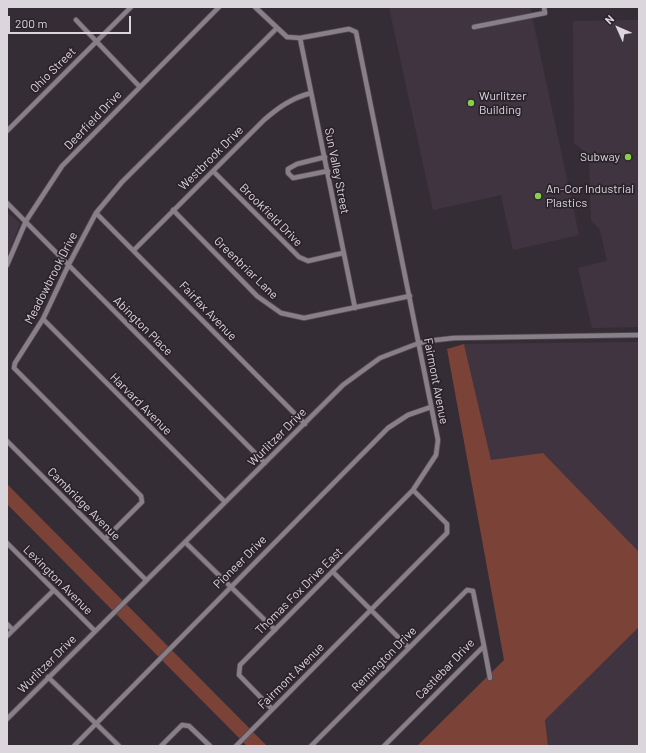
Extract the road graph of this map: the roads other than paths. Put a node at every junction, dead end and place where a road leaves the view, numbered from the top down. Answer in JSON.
{"nodes":[{"id":1,"x":131,"y":7,"type":"edge"},
{"id":2,"x":219,"y":7,"type":"edge"},
{"id":3,"x":255,"y":7,"type":"edge"},
{"id":4,"x":544,"y":7,"type":"edge"},
{"id":5,"x":76,"y":20,"type":"dead end"},
{"id":6,"x":474,"y":27,"type":"dead end"},
{"id":7,"x":276,"y":28,"type":"junction"},
{"id":8,"x":300,"y":38,"type":"junction"},
{"id":9,"x":97,"y":41,"type":"junction"},
{"id":10,"x":139,"y":86,"type":"junction"},
{"id":11,"x":312,"y":93,"type":"junction"},
{"id":12,"x":7,"y":131,"type":"edge"},
{"id":13,"x":325,"y":157,"type":"junction"},
{"id":14,"x":213,"y":171,"type":"junction"},
{"id":15,"x":328,"y":171,"type":"junction"},
{"id":16,"x":7,"y":202,"type":"edge"},
{"id":17,"x":173,"y":210,"type":"junction"},
{"id":18,"x":96,"y":213,"type":"junction"},
{"id":19,"x":26,"y":221,"type":"junction"},
{"id":20,"x":134,"y":250,"type":"junction"},
{"id":21,"x":343,"y":253,"type":"junction"},
{"id":22,"x":69,"y":264,"type":"junction"},
{"id":23,"x":7,"y":265,"type":"edge"},
{"id":24,"x":410,"y":296,"type":"junction"},
{"id":25,"x":355,"y":308,"type":"junction"},
{"id":26,"x":43,"y":320,"type":"junction"},
{"id":27,"x":639,"y":335,"type":"edge"},
{"id":28,"x":419,"y":343,"type":"junction"},
{"id":29,"x":431,"y":407,"type":"junction"},
{"id":30,"x":305,"y":424,"type":"junction"},
{"id":31,"x":7,"y":441,"type":"edge"},
{"id":32,"x":265,"y":463,"type":"junction"},
{"id":33,"x":413,"y":490,"type":"junction"},
{"id":34,"x":225,"y":502,"type":"junction"},
{"id":35,"x":105,"y":539,"type":"junction"},
{"id":36,"x":185,"y":542,"type":"junction"},
{"id":37,"x":7,"y":543,"type":"edge"},
{"id":38,"x":333,"y":572,"type":"junction"},
{"id":39,"x":146,"y":580,"type":"junction"},
{"id":40,"x":230,"y":587,"type":"junction"},
{"id":41,"x":54,"y":590,"type":"junction"},
{"id":42,"x":473,"y":591,"type":"joint"},
{"id":43,"x":371,"y":610,"type":"junction"},
{"id":44,"x":7,"y":624,"type":"edge"},
{"id":45,"x":13,"y":630,"type":"junction"},
{"id":46,"x":274,"y":630,"type":"junction"},
{"id":47,"x":95,"y":631,"type":"junction"},
{"id":48,"x":7,"y":636,"type":"edge"},
{"id":49,"x":484,"y":646,"type":"junction"},
{"id":50,"x":409,"y":648,"type":"junction"},
{"id":51,"x":48,"y":678,"type":"junction"},
{"id":52,"x":490,"y":678,"type":"dead end"},
{"id":53,"x":272,"y":709,"type":"junction"},
{"id":54,"x":7,"y":719,"type":"edge"},
{"id":55,"x":96,"y":724,"type":"junction"},
{"id":56,"x":74,"y":746,"type":"edge"},
{"id":57,"x":119,"y":746,"type":"edge"},
{"id":58,"x":161,"y":746,"type":"edge"},
{"id":59,"x":210,"y":746,"type":"edge"},
{"id":60,"x":236,"y":746,"type":"edge"},
{"id":61,"x":311,"y":746,"type":"edge"},
{"id":62,"x":384,"y":746,"type":"edge"}],
"edges":[{"from":1,"to":9,"type":"street","name":"Ohio Street"},
{"from":2,"to":10,"type":"street","name":"Deerfield Drive"},
{"from":3,"to":7,"type":"street","name":"Fairmont Avenue"},
{"from":4,"to":6,"type":"street"},
{"from":5,"to":9,"type":"street"},
{"from":7,"to":8,"type":"street","name":"Fairmont Avenue"},
{"from":7,"to":18,"type":"street","name":"Meadowbrook Drive"},
{"from":8,"to":11,"type":"street","name":"Sun Valley Street"},
{"from":8,"to":24,"type":"street","name":"Fairmont Avenue"},
{"from":9,"to":10,"type":"street"},
{"from":9,"to":12,"type":"street","name":"Ohio Street"},
{"from":10,"to":19,"type":"street","name":"Deerfield Drive"},
{"from":11,"to":13,"type":"street","name":"Sun Valley Street"},
{"from":11,"to":14,"type":"street","name":"Westbrook Drive"},
{"from":13,"to":15,"type":"street","name":"Sun Valley Street"},
{"from":13,"to":15,"type":"street"},
{"from":14,"to":17,"type":"street","name":"Westbrook Drive"},
{"from":14,"to":21,"type":"street","name":"Brookfield Drive"},
{"from":15,"to":21,"type":"street","name":"Sun Valley Street"},
{"from":16,"to":19,"type":"street","name":"Abington Place"},
{"from":17,"to":20,"type":"street","name":"Westbrook Drive"},
{"from":17,"to":25,"type":"street","name":"Greenbriar Lane"},
{"from":18,"to":20,"type":"street","name":"Fairfax Avenue"},
{"from":18,"to":22,"type":"street","name":"Meadowbrook Drive"},
{"from":19,"to":22,"type":"street","name":"Abington Place"},
{"from":19,"to":23,"type":"street","name":"Deerfield Drive"},
{"from":20,"to":30,"type":"street","name":"Fairfax Avenue"},
{"from":21,"to":25,"type":"street","name":"Sun Valley Street"},
{"from":22,"to":26,"type":"street","name":"Meadowbrook Drive"},
{"from":22,"to":32,"type":"street","name":"Abington Place"},
{"from":24,"to":25,"type":"street","name":"Greenbriar Lane"},
{"from":24,"to":28,"type":"street","name":"Fairmont Avenue"},
{"from":26,"to":34,"type":"street","name":"Harvard Avenue"},
{"from":26,"to":35,"type":"street","name":"Meadowbrook Drive"},
{"from":27,"to":28,"type":"street","name":"Wurlitzer Drive"},
{"from":28,"to":29,"type":"street","name":"Fairmont Avenue"},
{"from":28,"to":30,"type":"street","name":"Wurlitzer Drive"},
{"from":29,"to":33,"type":"street","name":"Fairmont Avenue"},
{"from":29,"to":40,"type":"street","name":"Pioneer Drive"},
{"from":30,"to":32,"type":"street","name":"Wurlitzer Drive"},
{"from":31,"to":35,"type":"street","name":"Cambridge Avenue"},
{"from":32,"to":34,"type":"street","name":"Wurlitzer Drive"},
{"from":33,"to":38,"type":"street","name":"Thomas Fox Drive East"},
{"from":33,"to":43,"type":"street","name":"Fairmont Avenue"},
{"from":34,"to":36,"type":"street","name":"Wurlitzer Drive"},
{"from":35,"to":39,"type":"street","name":"Cambridge Avenue"},
{"from":36,"to":39,"type":"street","name":"Wurlitzer Drive"},
{"from":36,"to":40,"type":"street"},
{"from":37,"to":41,"type":"street","name":"Lexington Avenue"},
{"from":38,"to":43,"type":"street"},
{"from":38,"to":46,"type":"street","name":"Thomas Fox Drive East"},
{"from":39,"to":47,"type":"street","name":"Wurlitzer Drive"},
{"from":40,"to":46,"type":"street"},
{"from":40,"to":55,"type":"street","name":"Pioneer Drive"},
{"from":41,"to":45,"type":"street"},
{"from":41,"to":47,"type":"street","name":"Lexington Avenue"},
{"from":42,"to":49,"type":"street","name":"Castlebar Drive"},
{"from":42,"to":50,"type":"street","name":"Remington Drive"},
{"from":43,"to":50,"type":"street"},
{"from":43,"to":53,"type":"street","name":"Fairmont Avenue"},
{"from":44,"to":45,"type":"street"},
{"from":45,"to":48,"type":"street"},
{"from":46,"to":53,"type":"street","name":"Thomas Fox Drive East"},
{"from":47,"to":51,"type":"street","name":"Wurlitzer Drive"},
{"from":49,"to":52,"type":"street"},
{"from":49,"to":62,"type":"street","name":"Castlebar Drive"},
{"from":50,"to":61,"type":"street","name":"Remington Drive"},
{"from":51,"to":54,"type":"street","name":"Wurlitzer Drive"},
{"from":51,"to":55,"type":"street"},
{"from":53,"to":60,"type":"street","name":"Fairmont Avenue"},
{"from":55,"to":56,"type":"street","name":"Pioneer Drive"},
{"from":55,"to":57,"type":"street"},
{"from":58,"to":59,"type":"street"}]}
